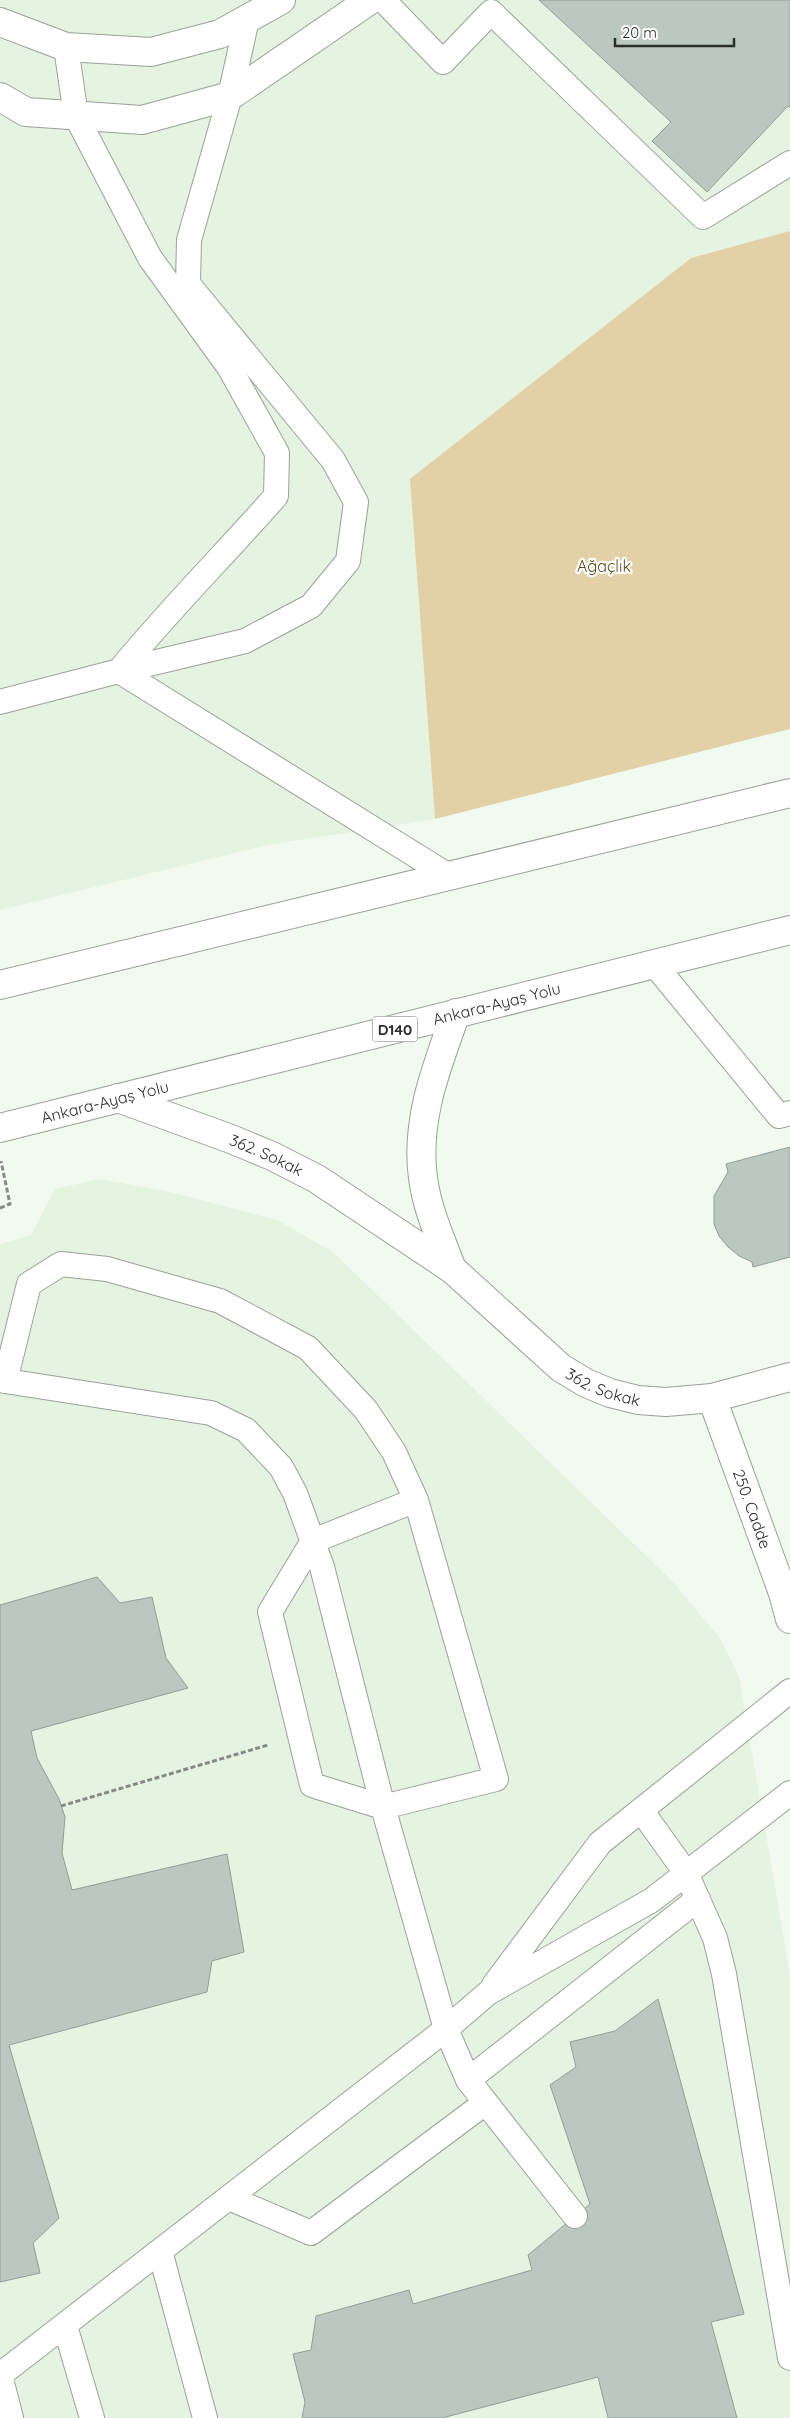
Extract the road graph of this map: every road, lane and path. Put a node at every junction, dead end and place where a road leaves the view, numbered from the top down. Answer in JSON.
{"nodes":[{"id":1,"x":281,"y":0,"type":"edge"},
{"id":2,"x":370,"y":0,"type":"edge"},
{"id":3,"x":383,"y":0,"type":"edge"},
{"id":4,"x":247,"y":19,"type":"junction"},
{"id":5,"x":0,"y":22,"type":"edge"},
{"id":6,"x":66,"y":48,"type":"junction"},
{"id":7,"x":230,"y":96,"type":"junction"},
{"id":8,"x":0,"y":97,"type":"edge"},
{"id":9,"x":76,"y":116,"type":"junction"},
{"id":10,"x":790,"y":163,"type":"edge"},
{"id":11,"x":119,"y":671,"type":"junction"},
{"id":12,"x":0,"y":702,"type":"edge"},
{"id":13,"x":790,"y":793,"type":"edge"},
{"id":14,"x":449,"y":876,"type":"junction"},
{"id":15,"x":790,"y":930,"type":"edge"},
{"id":16,"x":654,"y":964,"type":"junction"},
{"id":17,"x":0,"y":985,"type":"edge"},
{"id":18,"x":456,"y":1013,"type":"junction"},
{"id":19,"x":118,"y":1098,"type":"junction"},
{"id":20,"x":790,"y":1113,"type":"edge"},
{"id":21,"x":0,"y":1128,"type":"edge"},
{"id":22,"x":0,"y":1157,"type":"edge"},
{"id":23,"x":0,"y":1208,"type":"edge"},
{"id":24,"x":452,"y":1269,"type":"junction"},
{"id":25,"x":790,"y":1377,"type":"edge"},
{"id":26,"x":2,"y":1380,"type":"edge"},
{"id":27,"x":712,"y":1398,"type":"junction"},
{"id":28,"x":416,"y":1500,"type":"junction"},
{"id":29,"x":313,"y":1541,"type":"junction"},
{"id":30,"x":790,"y":1619,"type":"edge"},
{"id":31,"x":790,"y":1690,"type":"edge"},
{"id":32,"x":299,"y":1736,"type":"junction"},
{"id":33,"x":790,"y":1793,"type":"edge"},
{"id":34,"x":61,"y":1806,"type":"dead end"},
{"id":35,"x":383,"y":1807,"type":"junction"},
{"id":36,"x":641,"y":1810,"type":"junction"},
{"id":37,"x":686,"y":1873,"type":"junction"},
{"id":38,"x":698,"y":1899,"type":"junction"},
{"id":39,"x":488,"y":1992,"type":"junction"},
{"id":40,"x":446,"y":2029,"type":"junction"},
{"id":41,"x":468,"y":2080,"type":"junction"},
{"id":42,"x":485,"y":2103,"type":"junction"},
{"id":43,"x":229,"y":2198,"type":"junction"},
{"id":44,"x":575,"y":2216,"type":"dead end"},
{"id":45,"x":160,"y":2251,"type":"junction"},
{"id":46,"x":65,"y":2326,"type":"junction"},
{"id":47,"x":790,"y":2358,"type":"edge"},
{"id":48,"x":0,"y":2375,"type":"edge"},
{"id":49,"x":11,"y":2418,"type":"edge"},
{"id":50,"x":92,"y":2418,"type":"edge"},
{"id":51,"x":205,"y":2418,"type":"edge"}],
"edges":[{"from":1,"to":4,"type":"main road"},
{"from":2,"to":7,"type":"main road"},
{"from":3,"to":10,"type":"lane"},
{"from":4,"to":6,"type":"main road"},
{"from":4,"to":7,"type":"lane"},
{"from":5,"to":6,"type":"main road"},
{"from":6,"to":9,"type":"lane"},
{"from":7,"to":9,"type":"main road"},
{"from":7,"to":11,"type":"lane"},
{"from":8,"to":9,"type":"main road"},
{"from":9,"to":11,"type":"lane"},
{"from":11,"to":12,"type":"lane"},
{"from":11,"to":14,"type":"lane"},
{"from":13,"to":14,"type":"main road"},
{"from":14,"to":17,"type":"main road"},
{"from":15,"to":16,"type":"main road","name":"Ankara-Ayaş Yolu","number":"D140"},
{"from":16,"to":18,"type":"main road","name":"Ankara-Ayaş Yolu","number":"D140"},
{"from":16,"to":20,"type":"lane"},
{"from":18,"to":19,"type":"main road","name":"Ankara-Ayaş Yolu","number":"D140"},
{"from":18,"to":24,"type":"main road","name":"362. Sokak"},
{"from":19,"to":21,"type":"main road","name":"Ankara-Ayaş Yolu","number":"D140"},
{"from":19,"to":24,"type":"main road","name":"362. Sokak"},
{"from":22,"to":23,"type":"path"},
{"from":24,"to":27,"type":"main road","name":"362. Sokak"},
{"from":25,"to":27,"type":"main road","name":"362. Sokak"},
{"from":26,"to":28,"type":"lane"},
{"from":26,"to":29,"type":"lane"},
{"from":27,"to":30,"type":"main road","name":"250. Cadde"},
{"from":28,"to":29,"type":"lane"},
{"from":28,"to":35,"type":"lane"},
{"from":29,"to":32,"type":"lane"},
{"from":29,"to":35,"type":"lane"},
{"from":31,"to":36,"type":"lane"},
{"from":32,"to":34,"type":"path"},
{"from":32,"to":35,"type":"lane"},
{"from":33,"to":37,"type":"lane"},
{"from":35,"to":40,"type":"lane"},
{"from":36,"to":37,"type":"lane"},
{"from":36,"to":39,"type":"lane"},
{"from":37,"to":38,"type":"lane"},
{"from":37,"to":39,"type":"lane"},
{"from":38,"to":41,"type":"lane"},
{"from":38,"to":47,"type":"lane"},
{"from":39,"to":40,"type":"lane"},
{"from":40,"to":41,"type":"lane"},
{"from":40,"to":43,"type":"lane"},
{"from":41,"to":42,"type":"lane"},
{"from":42,"to":43,"type":"lane"},
{"from":42,"to":44,"type":"lane"},
{"from":43,"to":45,"type":"lane"},
{"from":45,"to":46,"type":"lane"},
{"from":45,"to":51,"type":"lane"},
{"from":46,"to":48,"type":"lane"},
{"from":46,"to":50,"type":"lane"},
{"from":48,"to":49,"type":"lane"}]}
